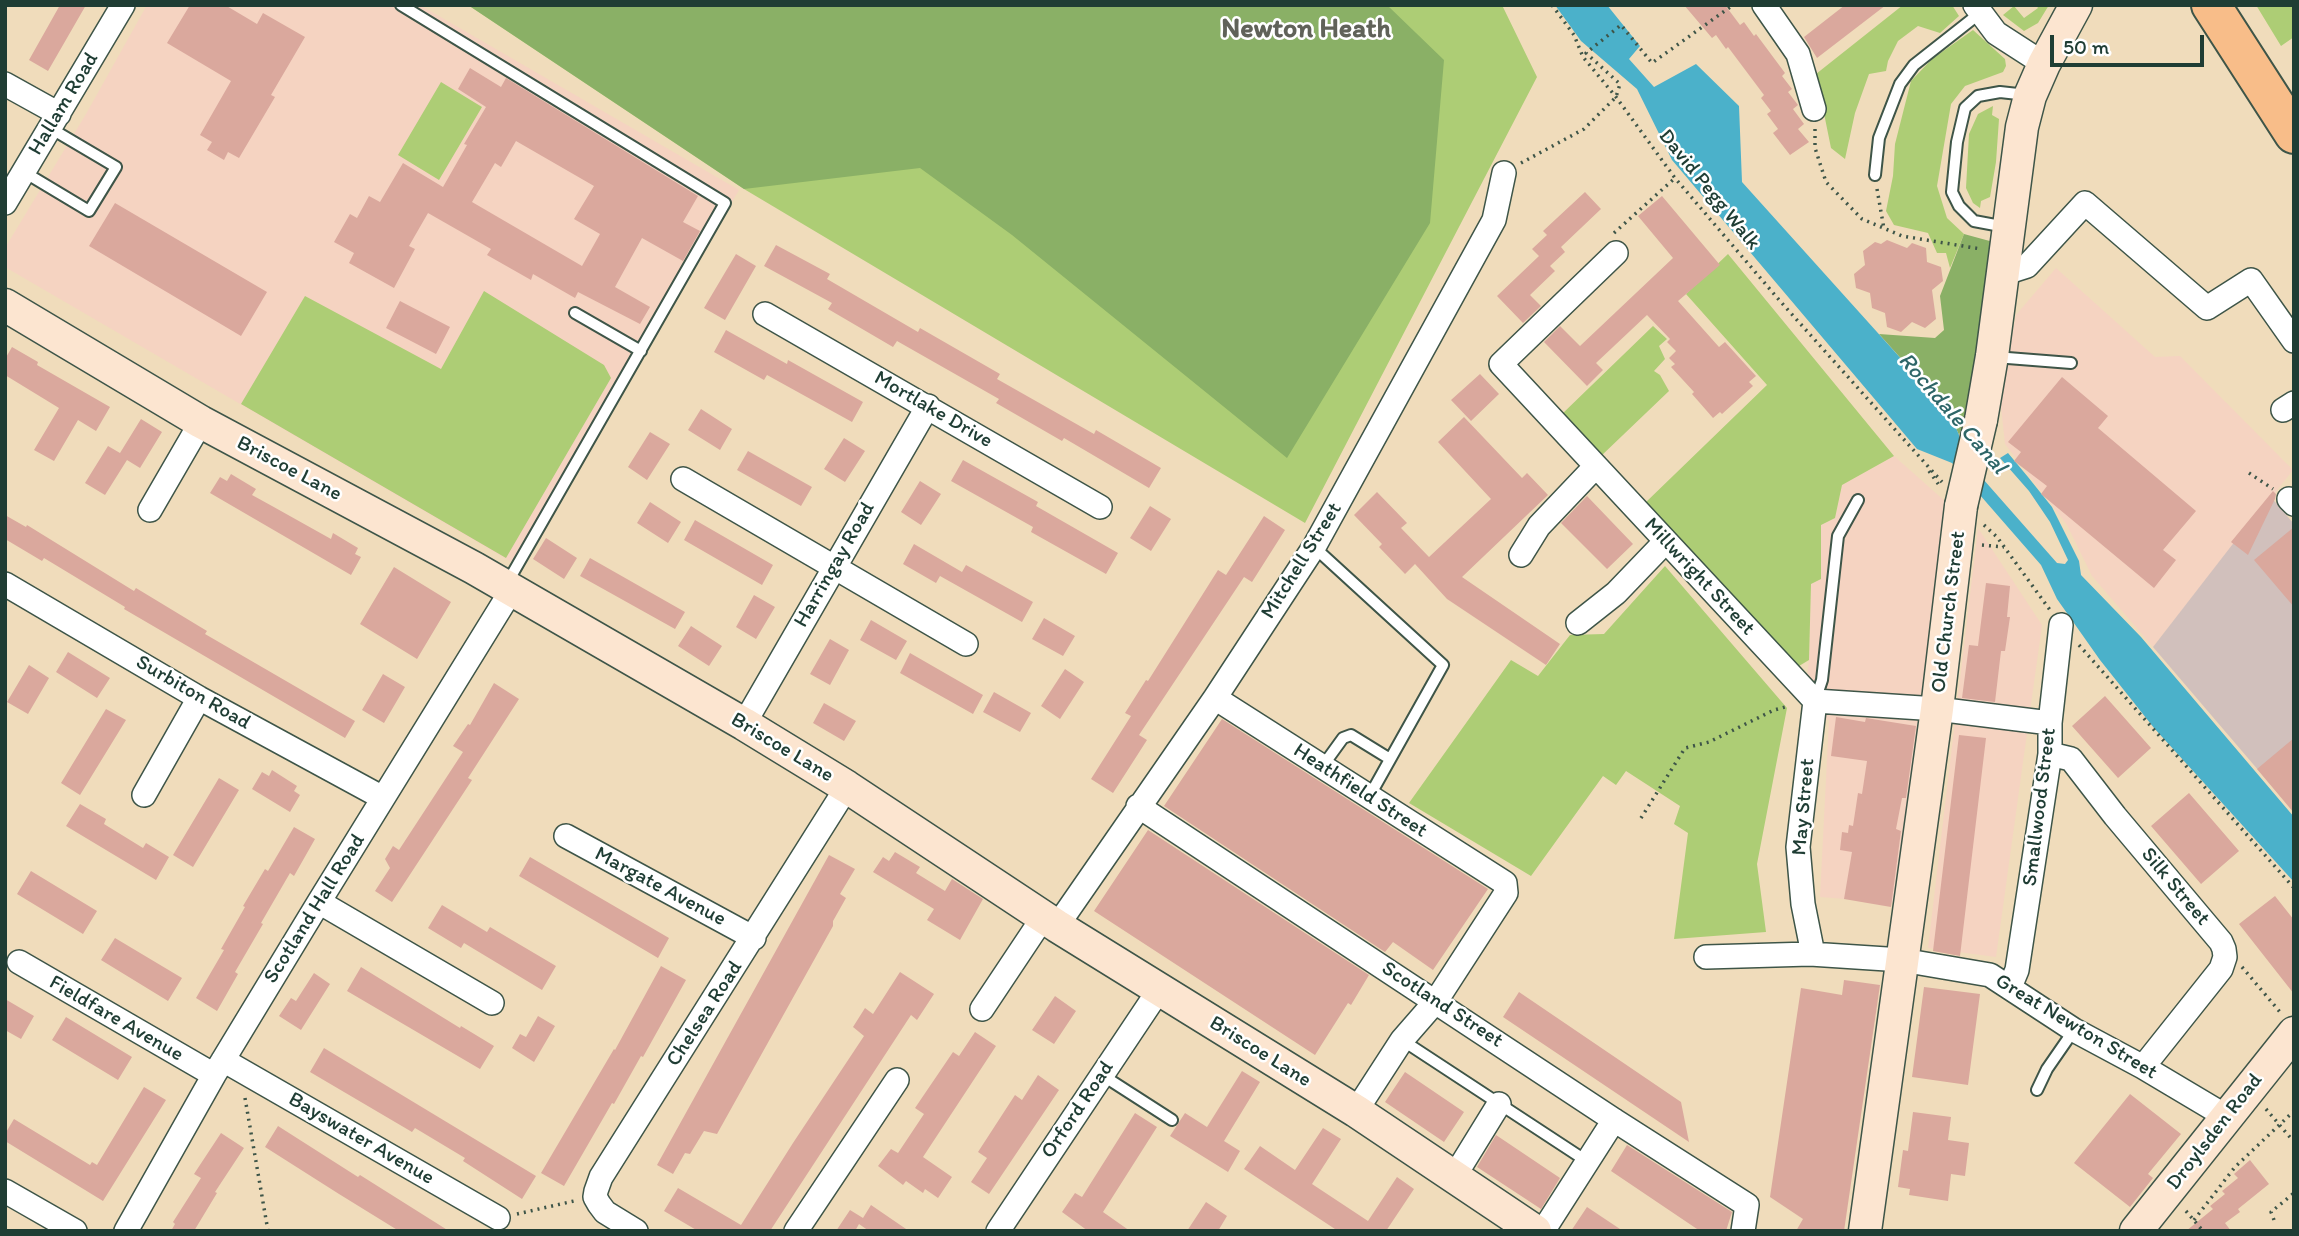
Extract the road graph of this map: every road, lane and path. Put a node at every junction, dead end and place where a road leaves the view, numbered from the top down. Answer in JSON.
{"nodes":[{"id":1,"x":123,"y":5,"type":"edge"},
{"id":2,"x":401,"y":5,"type":"edge"},
{"id":3,"x":1552,"y":5,"type":"edge"},
{"id":4,"x":1733,"y":5,"type":"edge"},
{"id":5,"x":1764,"y":5,"type":"edge"},
{"id":6,"x":2076,"y":5,"type":"edge"},
{"id":7,"x":2211,"y":5,"type":"edge"},
{"id":8,"x":1977,"y":9,"type":"edge"},
{"id":9,"x":2043,"y":64,"type":"junction"},
{"id":10,"x":5,"y":84,"type":"edge"},
{"id":11,"x":2030,"y":96,"type":"junction"},
{"id":12,"x":1616,"y":97,"type":"junction"},
{"id":13,"x":1814,"y":109,"type":"joint"},
{"id":14,"x":54,"y":121,"type":"junction"},
{"id":15,"x":2294,"y":134,"type":"edge"},
{"id":16,"x":24,"y":172,"type":"junction"},
{"id":17,"x":1504,"y":173,"type":"joint"},
{"id":18,"x":1875,"y":175,"type":"joint"},
{"id":19,"x":1675,"y":178,"type":"junction"},
{"id":20,"x":5,"y":203,"type":"edge"},
{"id":21,"x":1884,"y":229,"type":"junction"},
{"id":22,"x":2005,"y":251,"type":"junction"},
{"id":23,"x":1616,"y":253,"type":"joint"},
{"id":24,"x":5,"y":306,"type":"edge"},
{"id":25,"x":575,"y":313,"type":"dead end"},
{"id":26,"x":765,"y":314,"type":"dead end"},
{"id":27,"x":2294,"y":341,"type":"edge"},
{"id":28,"x":641,"y":351,"type":"junction"},
{"id":29,"x":1992,"y":356,"type":"junction"},
{"id":30,"x":2071,"y":363,"type":"dead end"},
{"id":31,"x":928,"y":407,"type":"junction"},
{"id":32,"x":201,"y":422,"type":"junction"},
{"id":33,"x":1596,"y":466,"type":"junction"},
{"id":34,"x":2249,"y":473,"type":"dead end"},
{"id":35,"x":683,"y":479,"type":"dead end"},
{"id":36,"x":1956,"y":498,"type":"junction"},
{"id":37,"x":1858,"y":500,"type":"dead end"},
{"id":38,"x":2292,"y":501,"type":"edge"},
{"id":39,"x":1100,"y":508,"type":"dead end"},
{"id":40,"x":150,"y":510,"type":"dead end"},
{"id":41,"x":1997,"y":537,"type":"dead end"},
{"id":42,"x":1666,"y":541,"type":"junction"},
{"id":43,"x":1314,"y":547,"type":"junction"},
{"id":44,"x":1521,"y":555,"type":"dead end"},
{"id":45,"x":834,"y":567,"type":"junction"},
{"id":46,"x":6,"y":586,"type":"edge"},
{"id":47,"x":508,"y":589,"type":"junction"},
{"id":48,"x":1578,"y":623,"type":"dead end"},
{"id":49,"x":2061,"y":625,"type":"junction"},
{"id":50,"x":966,"y":644,"type":"dead end"},
{"id":51,"x":1810,"y":695,"type":"junction"},
{"id":52,"x":199,"y":698,"type":"junction"},
{"id":53,"x":1215,"y":698,"type":"junction"},
{"id":54,"x":1937,"y":709,"type":"junction"},
{"id":55,"x":2050,"y":723,"type":"junction"},
{"id":56,"x":744,"y":724,"type":"junction"},
{"id":57,"x":2050,"y":754,"type":"junction"},
{"id":58,"x":1390,"y":759,"type":"junction"},
{"id":59,"x":1322,"y":767,"type":"junction"},
{"id":60,"x":848,"y":788,"type":"junction"},
{"id":61,"x":144,"y":795,"type":"dead end"},
{"id":62,"x":1368,"y":797,"type":"junction"},
{"id":63,"x":383,"y":798,"type":"junction"},
{"id":64,"x":1138,"y":806,"type":"junction"},
{"id":65,"x":1641,"y":818,"type":"dead end"},
{"id":66,"x":566,"y":836,"type":"dead end"},
{"id":67,"x":2294,"y":888,"type":"edge"},
{"id":68,"x":318,"y":902,"type":"junction"},
{"id":69,"x":1050,"y":921,"type":"junction"},
{"id":70,"x":754,"y":938,"type":"junction"},
{"id":71,"x":1813,"y":954,"type":"junction"},
{"id":72,"x":1706,"y":957,"type":"dead end"},
{"id":73,"x":2225,"y":957,"type":"junction"},
{"id":74,"x":1902,"y":960,"type":"junction"},
{"id":75,"x":19,"y":962,"type":"dead end"},
{"id":76,"x":2010,"y":987,"type":"junction"},
{"id":77,"x":1159,"y":990,"type":"junction"},
{"id":78,"x":1436,"y":1001,"type":"junction"},
{"id":79,"x":492,"y":1003,"type":"dead end"},
{"id":80,"x":982,"y":1009,"type":"dead end"},
{"id":81,"x":2290,"y":1026,"type":"edge"},
{"id":82,"x":2074,"y":1030,"type":"junction"},
{"id":83,"x":1402,"y":1040,"type":"junction"},
{"id":84,"x":218,"y":1067,"type":"junction"},
{"id":85,"x":2143,"y":1067,"type":"junction"},
{"id":86,"x":244,"y":1071,"type":"junction"},
{"id":87,"x":1102,"y":1075,"type":"junction"},
{"id":88,"x":897,"y":1080,"type":"dead end"},
{"id":89,"x":2249,"y":1089,"type":"junction"},
{"id":90,"x":2037,"y":1090,"type":"dead end"},
{"id":91,"x":1499,"y":1104,"type":"junction"},
{"id":92,"x":1356,"y":1111,"type":"junction"},
{"id":93,"x":2294,"y":1111,"type":"edge"},
{"id":94,"x":2227,"y":1117,"type":"junction"},
{"id":95,"x":1172,"y":1120,"type":"dead end"},
{"id":96,"x":1614,"y":1120,"type":"junction"},
{"id":97,"x":2280,"y":1126,"type":"junction"},
{"id":98,"x":2294,"y":1143,"type":"edge"},
{"id":99,"x":1588,"y":1162,"type":"junction"},
{"id":100,"x":1454,"y":1177,"type":"junction"},
{"id":101,"x":5,"y":1191,"type":"edge"},
{"id":102,"x":2294,"y":1194,"type":"edge"},
{"id":103,"x":595,"y":1197,"type":"junction"},
{"id":104,"x":2182,"y":1206,"type":"dead end"},
{"id":105,"x":498,"y":1218,"type":"joint"},
{"id":106,"x":2194,"y":1220,"type":"junction"},
{"id":107,"x":2274,"y":1220,"type":"dead end"},
{"id":108,"x":1008,"y":1227,"type":"edge"},
{"id":109,"x":75,"y":1231,"type":"edge"},
{"id":110,"x":126,"y":1231,"type":"edge"},
{"id":111,"x":268,"y":1231,"type":"edge"},
{"id":112,"x":636,"y":1231,"type":"edge"},
{"id":113,"x":796,"y":1231,"type":"edge"},
{"id":114,"x":1535,"y":1231,"type":"edge"},
{"id":115,"x":1543,"y":1231,"type":"edge"},
{"id":116,"x":1742,"y":1231,"type":"edge"},
{"id":117,"x":1865,"y":1231,"type":"edge"},
{"id":118,"x":2136,"y":1231,"type":"edge"},
{"id":119,"x":2203,"y":1231,"type":"edge"}],
"edges":[{"from":1,"to":14,"type":"street","name":"Hallam Road"},
{"from":2,"to":28,"type":"lane"},
{"from":3,"to":12,"type":"path","name":"David Pegg Walk"},
{"from":4,"to":12,"type":"path"},
{"from":5,"to":13,"type":"street"},
{"from":6,"to":9,"type":"street","name":"Old Church Street"},
{"from":7,"to":15,"type":"highway"},
{"from":8,"to":9,"type":"street"},
{"from":8,"to":18,"type":"lane"},
{"from":9,"to":11,"type":"street","name":"Old Church Street"},
{"from":10,"to":14,"type":"street"},
{"from":11,"to":22,"type":"street","name":"Old Church Street"},
{"from":11,"to":22,"type":"lane"},
{"from":12,"to":17,"type":"path"},
{"from":12,"to":19,"type":"path","name":"David Pegg Walk"},
{"from":13,"to":21,"type":"path"},
{"from":14,"to":16,"type":"street","name":"Hallam Road"},
{"from":14,"to":16,"type":"lane"},
{"from":16,"to":20,"type":"street","name":"Hallam Road"},
{"from":17,"to":43,"type":"street","name":"Mitchell Street"},
{"from":18,"to":21,"type":"path"},
{"from":19,"to":23,"type":"path"},
{"from":19,"to":36,"type":"path","name":"David Pegg Walk"},
{"from":21,"to":22,"type":"path"},
{"from":22,"to":27,"type":"street"},
{"from":22,"to":29,"type":"street","name":"Old Church Street"},
{"from":23,"to":33,"type":"street","name":"Millwright Street"},
{"from":24,"to":32,"type":"street","name":"Briscoe Lane"},
{"from":25,"to":28,"type":"lane"},
{"from":26,"to":31,"type":"street","name":"Mortlake Drive"},
{"from":28,"to":47,"type":"lane"},
{"from":29,"to":30,"type":"lane"},
{"from":29,"to":36,"type":"street","name":"Old Church Street","bridge":true},
{"from":31,"to":39,"type":"street","name":"Mortlake Drive"},
{"from":31,"to":45,"type":"street","name":"Harringay Road"},
{"from":32,"to":40,"type":"street"},
{"from":32,"to":47,"type":"street","name":"Briscoe Lane"},
{"from":33,"to":42,"type":"street","name":"Millwright Street"},
{"from":33,"to":44,"type":"street"},
{"from":34,"to":38,"type":"path"},
{"from":35,"to":45,"type":"street"},
{"from":36,"to":54,"type":"street","name":"Old Church Street"},
{"from":37,"to":51,"type":"lane"},
{"from":41,"to":49,"type":"path"},
{"from":42,"to":48,"type":"street"},
{"from":42,"to":51,"type":"street","name":"Millwright Street"},
{"from":43,"to":53,"type":"street","name":"Mitchell Street"},
{"from":43,"to":58,"type":"lane"},
{"from":45,"to":50,"type":"street"},
{"from":45,"to":56,"type":"street","name":"Harringay Road"},
{"from":46,"to":52,"type":"street","name":"Surbiton Road"},
{"from":47,"to":56,"type":"street","name":"Briscoe Lane"},
{"from":47,"to":63,"type":"street","name":"Scotland Hall Road"},
{"from":49,"to":55,"type":"street","name":"Smallwood Street"},
{"from":49,"to":67,"type":"path"},
{"from":51,"to":54,"type":"street"},
{"from":51,"to":65,"type":"path"},
{"from":51,"to":71,"type":"street","name":"May Street"},
{"from":52,"to":61,"type":"street"},
{"from":52,"to":63,"type":"street","name":"Surbiton Road"},
{"from":53,"to":59,"type":"street","name":"Heathfield Street"},
{"from":53,"to":64,"type":"street","name":"Mitchell Street"},
{"from":54,"to":55,"type":"street"},
{"from":54,"to":74,"type":"street","name":"Old Church Street"},
{"from":55,"to":57,"type":"street","name":"Smallwood Street"},
{"from":56,"to":60,"type":"street","name":"Briscoe Lane"},
{"from":57,"to":73,"type":"street","name":"Silk Street"},
{"from":57,"to":76,"type":"street","name":"Smallwood Street"},
{"from":58,"to":59,"type":"lane"},
{"from":58,"to":62,"type":"lane"},
{"from":59,"to":62,"type":"street","name":"Heathfield Street"},
{"from":60,"to":69,"type":"street","name":"Briscoe Lane"},
{"from":60,"to":70,"type":"street","name":"Chelsea Road"},
{"from":62,"to":78,"type":"street","name":"Heathfield Street"},
{"from":63,"to":68,"type":"street","name":"Scotland Hall Road"},
{"from":64,"to":69,"type":"street","name":"Mitchell Street"},
{"from":64,"to":78,"type":"street","name":"Scotland Street"},
{"from":66,"to":70,"type":"street","name":"Margate Avenue"},
{"from":68,"to":79,"type":"street"},
{"from":68,"to":84,"type":"street","name":"Scotland Hall Road"},
{"from":69,"to":77,"type":"street","name":"Briscoe Lane"},
{"from":69,"to":80,"type":"street","name":"Mitchell Street"},
{"from":70,"to":103,"type":"street","name":"Chelsea Road"},
{"from":71,"to":72,"type":"street","name":"Great Newton Street"},
{"from":71,"to":74,"type":"street","name":"Great Newton Street"},
{"from":73,"to":81,"type":"path"},
{"from":73,"to":85,"type":"street"},
{"from":74,"to":76,"type":"street","name":"Great Newton Street"},
{"from":74,"to":117,"type":"street","name":"Old Church Street"},
{"from":75,"to":84,"type":"street","name":"Fieldfare Avenue"},
{"from":76,"to":82,"type":"street","name":"Great Newton Street"},
{"from":77,"to":87,"type":"street","name":"Orford Road"},
{"from":77,"to":92,"type":"street","name":"Briscoe Lane"},
{"from":78,"to":83,"type":"street"},
{"from":78,"to":96,"type":"street","name":"Scotland Street"},
{"from":81,"to":89,"type":"street","name":"Droylsden Road"},
{"from":82,"to":85,"type":"street","name":"Great Newton Street"},
{"from":82,"to":90,"type":"lane"},
{"from":83,"to":91,"type":"lane"},
{"from":83,"to":92,"type":"street"},
{"from":84,"to":86,"type":"street","name":"Bayswater Avenue"},
{"from":84,"to":110,"type":"street","name":"Scotland Hall Road"},
{"from":85,"to":94,"type":"street","name":"Great Newton Street"},
{"from":86,"to":105,"type":"street","name":"Bayswater Avenue"},
{"from":86,"to":111,"type":"path"},
{"from":87,"to":95,"type":"lane"},
{"from":87,"to":108,"type":"street","name":"Orford Road"},
{"from":88,"to":113,"type":"street"},
{"from":89,"to":94,"type":"street","name":"Droylsden Road"},
{"from":89,"to":97,"type":"path"},
{"from":91,"to":99,"type":"lane"},
{"from":91,"to":100,"type":"street"},
{"from":92,"to":100,"type":"street","name":"Briscoe Lane"},
{"from":93,"to":97,"type":"path"},
{"from":94,"to":118,"type":"street","name":"Droylsden Road"},
{"from":96,"to":99,"type":"street"},
{"from":96,"to":116,"type":"street","name":"Scotland Street"},
{"from":97,"to":98,"type":"path"},
{"from":97,"to":106,"type":"path"},
{"from":99,"to":115,"type":"street"},
{"from":100,"to":114,"type":"street","name":"Briscoe Lane"},
{"from":101,"to":109,"type":"street"},
{"from":102,"to":107,"type":"path"},
{"from":103,"to":105,"type":"path"},
{"from":103,"to":112,"type":"street"},
{"from":104,"to":106,"type":"path"},
{"from":106,"to":119,"type":"path"}]}
